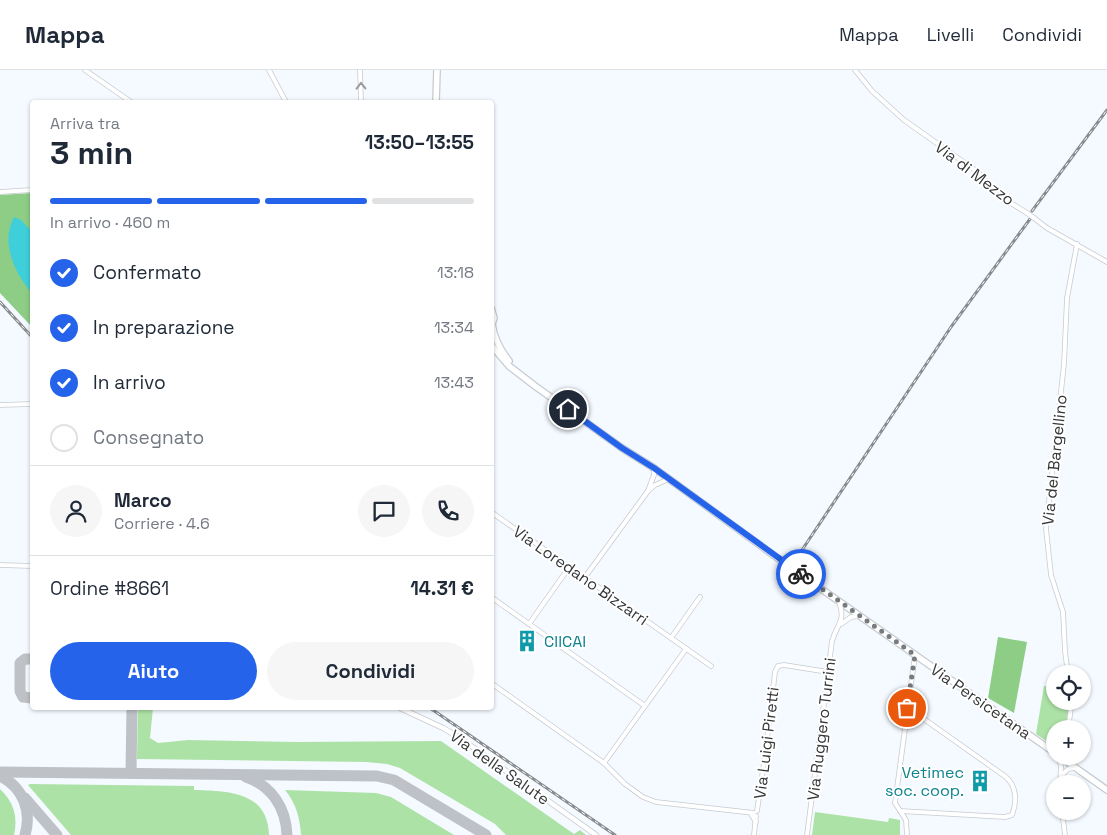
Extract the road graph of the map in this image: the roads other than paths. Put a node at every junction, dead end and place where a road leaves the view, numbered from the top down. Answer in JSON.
{"nodes":[{"id":1,"x":85,"y":70,"type":"edge"},
{"id":2,"x":269,"y":70,"type":"edge"},
{"id":3,"x":360,"y":70,"type":"edge"},
{"id":4,"x":437,"y":70,"type":"edge"},
{"id":5,"x":855,"y":70,"type":"edge"},
{"id":6,"x":128,"y":100,"type":"edge"},
{"id":7,"x":285,"y":100,"type":"edge"},
{"id":8,"x":361,"y":100,"type":"edge"},
{"id":9,"x":436,"y":100,"type":"edge"},
{"id":10,"x":30,"y":190,"type":"edge"},
{"id":11,"x":0,"y":192,"type":"edge"},
{"id":12,"x":1077,"y":244,"type":"junction"},
{"id":13,"x":1107,"y":262,"type":"edge"},
{"id":14,"x":494,"y":333,"type":"edge"},
{"id":15,"x":494,"y":350,"type":"edge"},
{"id":16,"x":516,"y":371,"type":"junction"},
{"id":17,"x":30,"y":404,"type":"edge"},
{"id":18,"x":0,"y":405,"type":"edge"},
{"id":19,"x":654,"y":468,"type":"junction"},
{"id":20,"x":669,"y":479,"type":"junction"},
{"id":21,"x":648,"y":491,"type":"junction"},
{"id":22,"x":494,"y":514,"type":"edge"},
{"id":23,"x":0,"y":565,"type":"edge"},
{"id":24,"x":30,"y":566,"type":"edge"},
{"id":25,"x":570,"y":566,"type":"junction"},
{"id":26,"x":585,"y":577,"type":"junction"},
{"id":27,"x":700,"y":597,"type":"dead end"},
{"id":28,"x":494,"y":599,"type":"edge"},
{"id":29,"x":839,"y":602,"type":"junction"},
{"id":30,"x":859,"y":616,"type":"junction"},
{"id":31,"x":529,"y":624,"type":"junction"},
{"id":32,"x":840,"y":626,"type":"junction"},
{"id":33,"x":671,"y":638,"type":"junction"},
{"id":34,"x":686,"y":649,"type":"junction"},
{"id":35,"x":915,"y":655,"type":"junction"},
{"id":36,"x":1066,"y":665,"type":"edge"},
{"id":37,"x":711,"y":666,"type":"dead end"},
{"id":38,"x":828,"y":672,"type":"junction"},
{"id":39,"x":494,"y":685,"type":"edge"},
{"id":40,"x":645,"y":706,"type":"junction"},
{"id":41,"x":907,"y":708,"type":"junction"},
{"id":42,"x":404,"y":710,"type":"edge"},
{"id":43,"x":1046,"y":747,"type":"edge"},
{"id":44,"x":604,"y":763,"type":"junction"},
{"id":45,"x":1072,"y":765,"type":"edge"},
{"id":46,"x":1076,"y":768,"type":"junction"},
{"id":47,"x":1062,"y":775,"type":"edge"},
{"id":48,"x":1107,"y":790,"type":"edge"},
{"id":49,"x":900,"y":811,"type":"junction"},
{"id":50,"x":755,"y":812,"type":"junction"},
{"id":51,"x":1063,"y":820,"type":"edge"},
{"id":52,"x":756,"y":822,"type":"junction"},
{"id":53,"x":596,"y":835,"type":"edge"},
{"id":54,"x":754,"y":835,"type":"edge"},
{"id":55,"x":807,"y":835,"type":"edge"},
{"id":56,"x":907,"y":835,"type":"edge"},
{"id":57,"x":1065,"y":835,"type":"edge"}],
"edges":[{"from":1,"to":6,"type":"street"},
{"from":2,"to":7,"type":"street"},
{"from":8,"to":3,"type":"street","one_way":true},
{"from":4,"to":9,"type":"main road"},
{"from":5,"to":12,"type":"street","name":"Via di Mezzo","bridge":true},
{"from":10,"to":11,"type":"street"},
{"from":12,"to":13,"type":"street","name":"Via di Mezzo"},
{"from":12,"to":36,"type":"street","name":"Via del Bargellino"},
{"from":14,"to":16,"type":"main road","name":"Via Persicetana"},
{"from":15,"to":16,"type":"main road","name":"Via Persicetana"},
{"from":16,"to":19,"type":"main road","name":"Via Persicetana"},
{"from":17,"to":18,"type":"street"},
{"from":19,"to":20,"type":"main road","name":"Via Persicetana"},
{"from":19,"to":21,"type":"street"},
{"from":20,"to":21,"type":"street"},
{"from":20,"to":29,"type":"main road","name":"Via Persicetana"},
{"from":21,"to":26,"type":"street"},
{"from":22,"to":25,"type":"street","name":"Via Loredano Bizzarri"},
{"from":23,"to":24,"type":"street"},
{"from":25,"to":26,"type":"street","name":"Via Loredano Bizzarri"},
{"from":25,"to":31,"type":"street"},
{"from":26,"to":33,"type":"street","name":"Via Loredano Bizzarri"},
{"from":27,"to":33,"type":"street"},
{"from":28,"to":31,"type":"street"},
{"from":29,"to":30,"type":"main road","name":"Via Persicetana"},
{"from":29,"to":32,"type":"street","name":"Via Ruggero Turrini"},
{"from":30,"to":32,"type":"street"},
{"from":30,"to":35,"type":"main road","name":"Via Persicetana"},
{"from":31,"to":40,"type":"street"},
{"from":32,"to":38,"type":"street","name":"Via Ruggero Turrini"},
{"from":33,"to":34,"type":"street","name":"Via Loredano Bizzarri"},
{"from":34,"to":37,"type":"street","name":"Via Loredano Bizzarri"},
{"from":34,"to":40,"type":"street"},
{"from":35,"to":41,"type":"street"},
{"from":35,"to":43,"type":"main road","name":"Via Persicetana"},
{"from":38,"to":50,"type":"street","name":"Via Luigi Piretti"},
{"from":38,"to":55,"type":"street","name":"Via Ruggero Turrini"},
{"from":39,"to":44,"type":"street"},
{"from":40,"to":44,"type":"street"},
{"from":41,"to":49,"type":"street"},
{"from":41,"to":49,"type":"street"},
{"from":42,"to":53,"type":"street","name":"Via della Salute"},
{"from":44,"to":50,"type":"street"},
{"from":45,"to":46,"type":"main road"},
{"from":46,"to":47,"type":"street"},
{"from":46,"to":48,"type":"main road"},
{"from":49,"to":56,"type":"street"},
{"from":50,"to":52,"type":"street","name":"Via Luigi Piretti"},
{"from":50,"to":52,"type":"street"},
{"from":51,"to":57,"type":"street"},
{"from":52,"to":54,"type":"street","name":"Via Luigi Piretti"}]}
